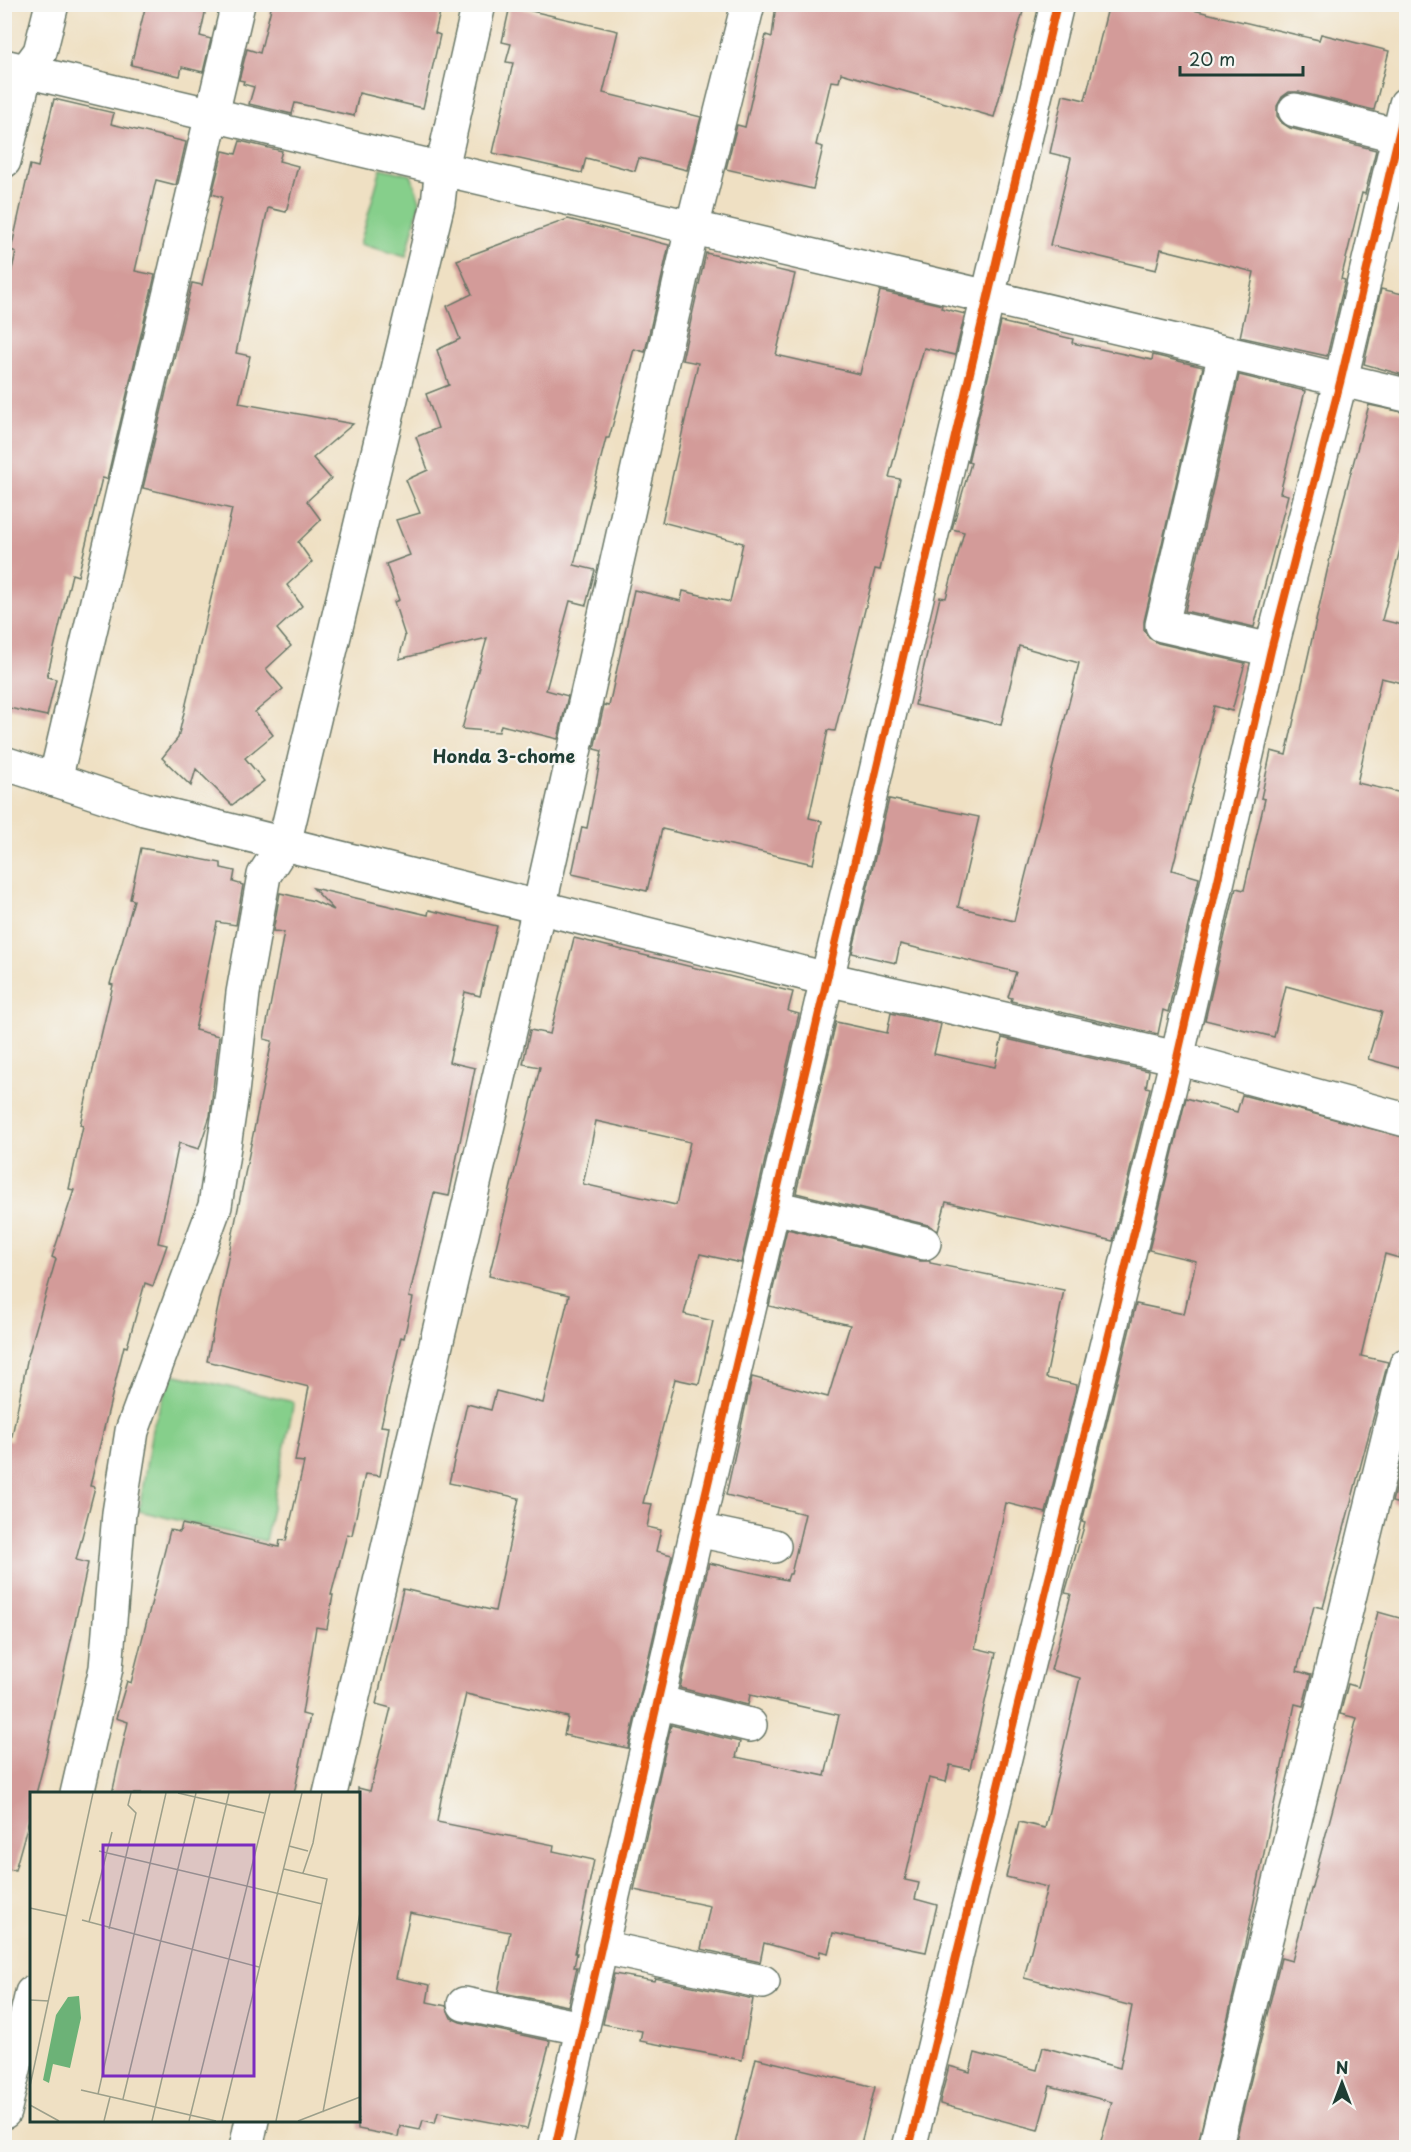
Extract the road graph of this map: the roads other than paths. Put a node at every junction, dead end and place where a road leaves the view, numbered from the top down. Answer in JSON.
{"nodes":[{"id":1,"x":52,"y":4,"type":"edge"},
{"id":2,"x":238,"y":4,"type":"edge"},
{"id":3,"x":479,"y":4,"type":"edge"},
{"id":4,"x":748,"y":4,"type":"edge"},
{"id":5,"x":1057,"y":4,"type":"edge"},
{"id":6,"x":15,"y":68,"type":"edge"},
{"id":7,"x":1407,"y":104,"type":"edge"},
{"id":8,"x":1295,"y":110,"type":"dead end"},
{"id":9,"x":213,"y":114,"type":"junction"},
{"id":10,"x":1399,"y":136,"type":"junction"},
{"id":11,"x":4,"y":161,"type":"edge"},
{"id":12,"x":442,"y":168,"type":"junction"},
{"id":13,"x":692,"y":228,"type":"junction"},
{"id":14,"x":988,"y":297,"type":"junction"},
{"id":15,"x":1225,"y":353,"type":"junction"},
{"id":16,"x":1341,"y":379,"type":"junction"},
{"id":17,"x":1407,"y":395,"type":"edge"},
{"id":18,"x":1271,"y":650,"type":"junction"},
{"id":19,"x":4,"y":763,"type":"edge"},
{"id":20,"x":55,"y":780,"type":"junction"},
{"id":21,"x":284,"y":844,"type":"junction"},
{"id":22,"x":539,"y":908,"type":"junction"},
{"id":23,"x":827,"y":979,"type":"junction"},
{"id":24,"x":1177,"y":1058,"type":"junction"},
{"id":25,"x":1407,"y":1120,"type":"edge"},
{"id":26,"x":774,"y":1206,"type":"junction"},
{"id":27,"x":924,"y":1243,"type":"dead end"},
{"id":28,"x":1407,"y":1365,"type":"edge"},
{"id":29,"x":697,"y":1530,"type":"junction"},
{"id":30,"x":774,"y":1546,"type":"dead end"},
{"id":31,"x":657,"y":1702,"type":"junction"},
{"id":32,"x":750,"y":1725,"type":"dead end"},
{"id":33,"x":77,"y":1792,"type":"edge"},
{"id":34,"x":330,"y":1792,"type":"edge"},
{"id":35,"x":600,"y":1947,"type":"junction"},
{"id":36,"x":763,"y":1982,"type":"dead end"},
{"id":37,"x":30,"y":2002,"type":"edge"},
{"id":38,"x":464,"y":2004,"type":"dead end"},
{"id":39,"x":581,"y":2028,"type":"junction"},
{"id":40,"x":4,"y":2112,"type":"edge"},
{"id":41,"x":252,"y":2122,"type":"edge"},
{"id":42,"x":246,"y":2148,"type":"edge"},
{"id":43,"x":555,"y":2148,"type":"edge"},
{"id":44,"x":909,"y":2148,"type":"edge"},
{"id":45,"x":1215,"y":2148,"type":"edge"}],
"edges":[{"from":1,"to":6,"type":"street"},
{"from":2,"to":9,"type":"street"},
{"from":3,"to":12,"type":"street"},
{"from":4,"to":13,"type":"street"},
{"from":5,"to":14,"type":"street"},
{"from":6,"to":9,"type":"street"},
{"from":6,"to":11,"type":"street"},
{"from":7,"to":10,"type":"street"},
{"from":8,"to":10,"type":"street"},
{"from":9,"to":12,"type":"street"},
{"from":9,"to":20,"type":"street"},
{"from":10,"to":16,"type":"street"},
{"from":12,"to":13,"type":"street"},
{"from":12,"to":21,"type":"street"},
{"from":13,"to":14,"type":"street"},
{"from":13,"to":22,"type":"street"},
{"from":14,"to":15,"type":"street"},
{"from":14,"to":23,"type":"street"},
{"from":15,"to":16,"type":"street"},
{"from":15,"to":18,"type":"street"},
{"from":16,"to":17,"type":"street"},
{"from":16,"to":18,"type":"street"},
{"from":18,"to":24,"type":"street"},
{"from":19,"to":20,"type":"street"},
{"from":20,"to":21,"type":"street"},
{"from":21,"to":22,"type":"street"},
{"from":21,"to":33,"type":"street"},
{"from":22,"to":23,"type":"street"},
{"from":22,"to":34,"type":"street"},
{"from":23,"to":24,"type":"street"},
{"from":23,"to":26,"type":"street"},
{"from":24,"to":25,"type":"street"},
{"from":24,"to":44,"type":"street"},
{"from":26,"to":27,"type":"street"},
{"from":26,"to":29,"type":"street"},
{"from":28,"to":45,"type":"street"},
{"from":29,"to":30,"type":"street"},
{"from":29,"to":31,"type":"street"},
{"from":31,"to":32,"type":"street"},
{"from":31,"to":35,"type":"street"},
{"from":35,"to":36,"type":"street"},
{"from":35,"to":39,"type":"street"},
{"from":37,"to":40,"type":"street"},
{"from":38,"to":39,"type":"street"},
{"from":39,"to":43,"type":"street"},
{"from":41,"to":42,"type":"street"}]}
